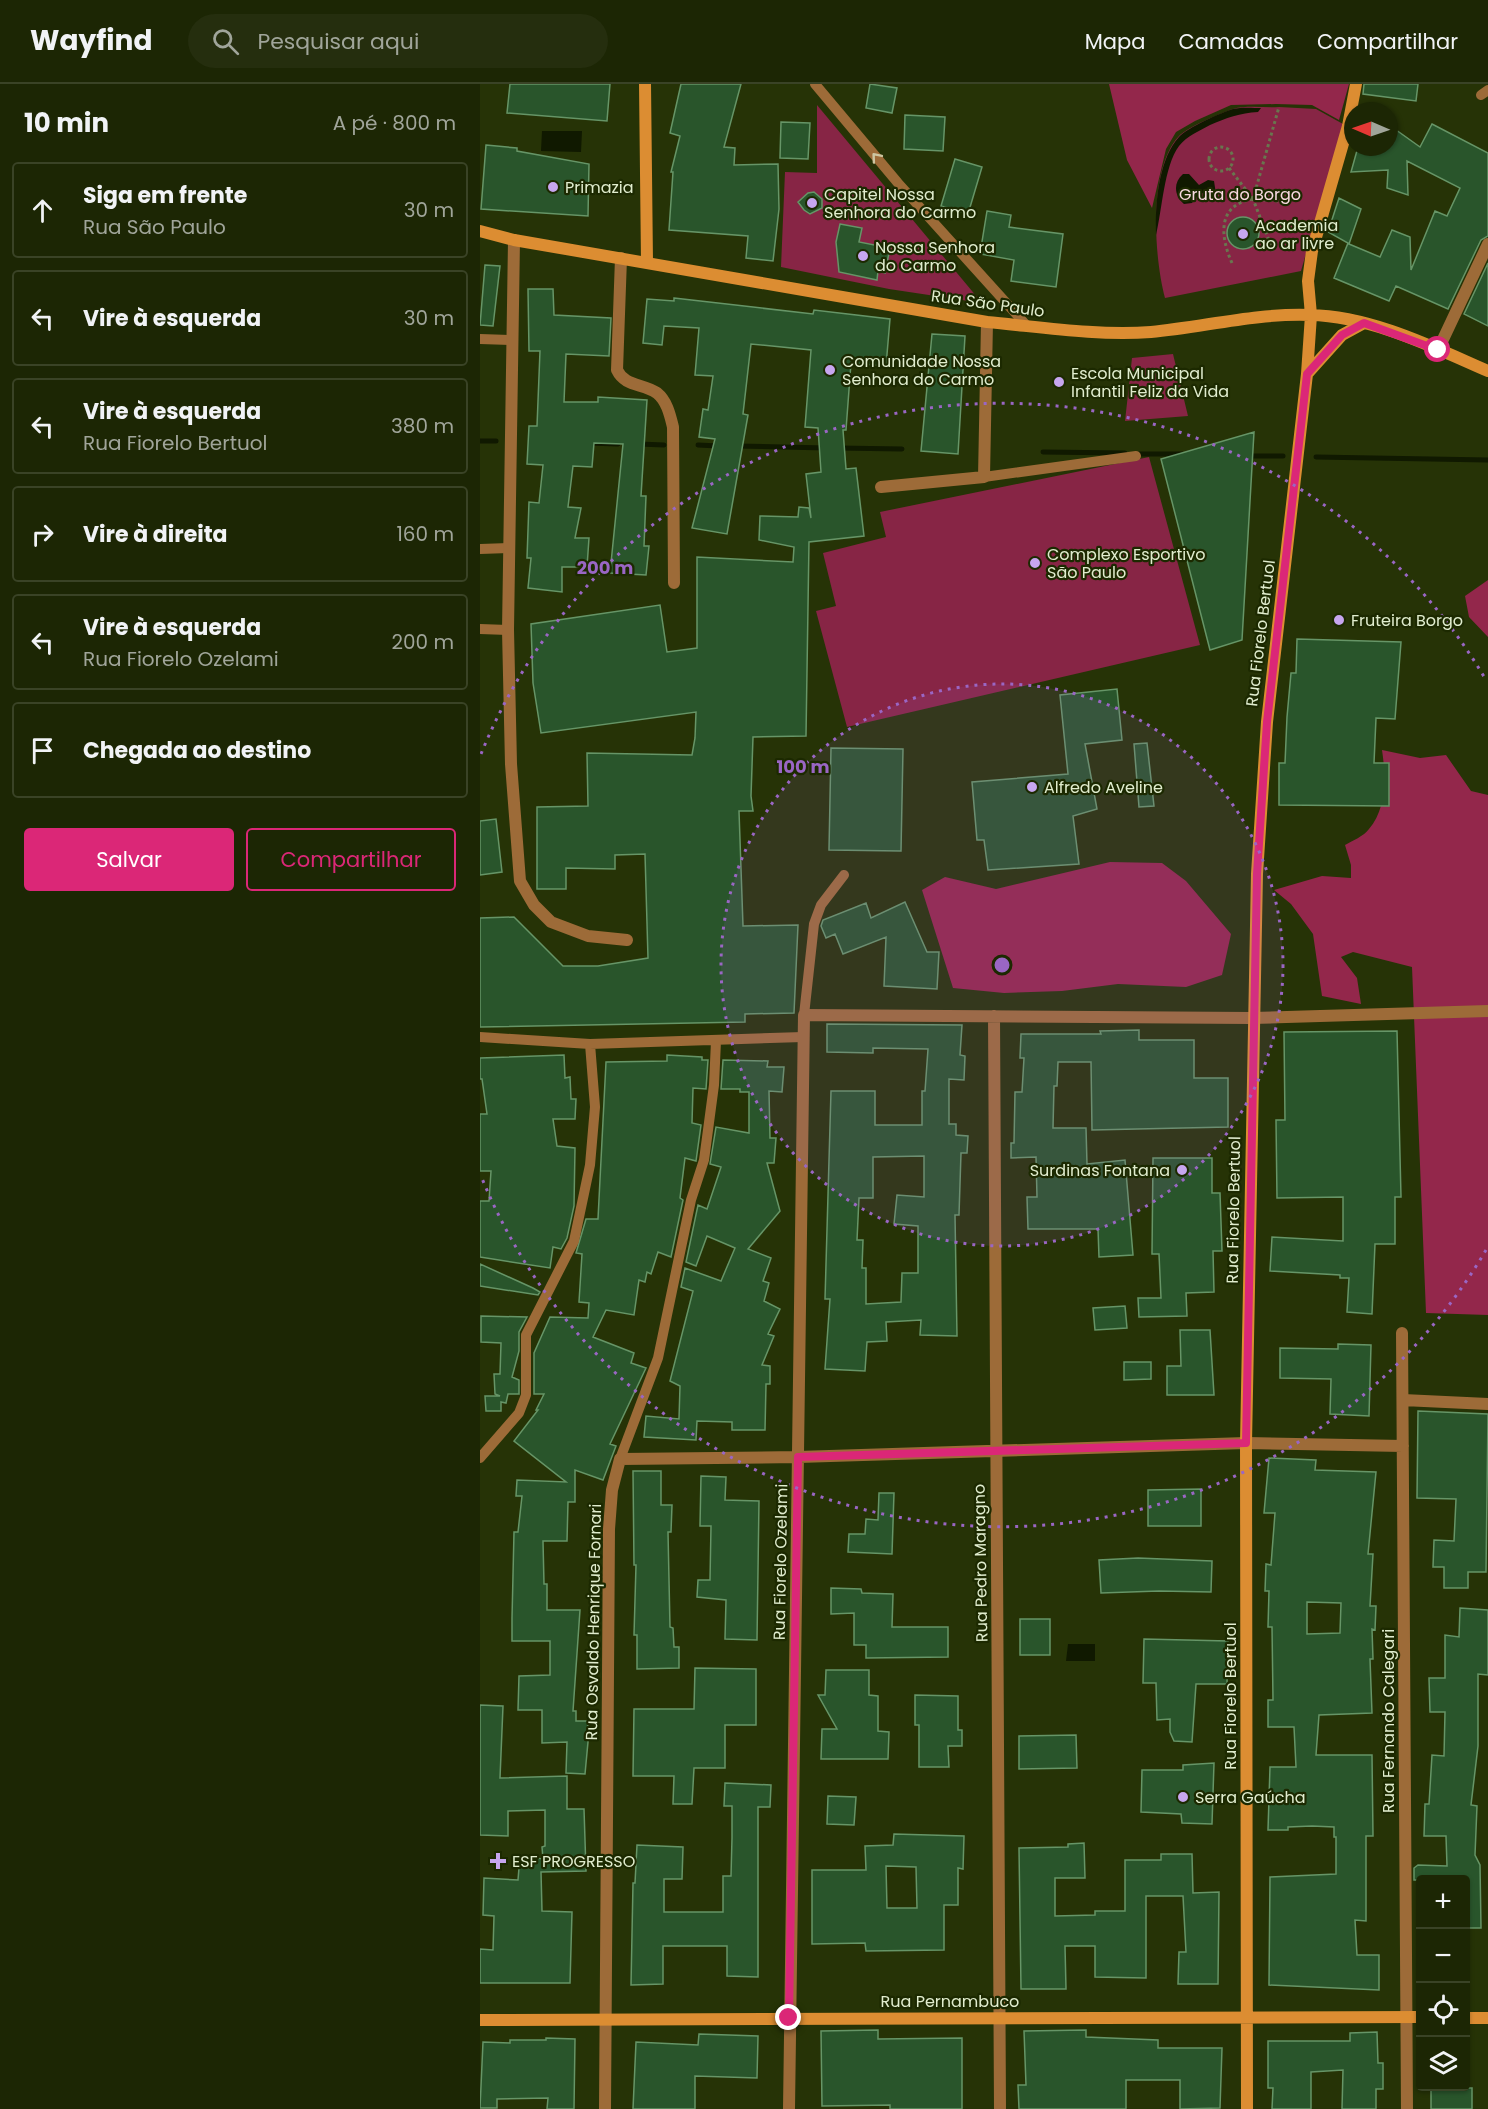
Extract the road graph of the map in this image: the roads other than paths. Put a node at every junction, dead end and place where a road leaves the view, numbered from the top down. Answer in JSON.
{"nodes":[{"id":1,"x":645,"y":84,"type":"edge"},
{"id":2,"x":815,"y":84,"type":"edge"},
{"id":3,"x":1356,"y":84,"type":"edge"},
{"id":4,"x":480,"y":231,"type":"edge"},
{"id":5,"x":514,"y":240,"type":"junction"},
{"id":6,"x":1488,"y":244,"type":"edge"},
{"id":7,"x":621,"y":258,"type":"junction"},
{"id":8,"x":647,"y":262,"type":"junction"},
{"id":9,"x":1311,"y":315,"type":"junction"},
{"id":10,"x":987,"y":322,"type":"junction"},
{"id":11,"x":1364,"y":323,"type":"junction"},
{"id":12,"x":1027,"y":326,"type":"junction"},
{"id":13,"x":480,"y":339,"type":"edge"},
{"id":14,"x":512,"y":340,"type":"junction"},
{"id":15,"x":1438,"y":350,"type":"junction"},
{"id":16,"x":1488,"y":371,"type":"edge"},
{"id":17,"x":1307,"y":374,"type":"junction"},
{"id":18,"x":1136,"y":456,"type":"dead end"},
{"id":19,"x":984,"y":477,"type":"junction"},
{"id":20,"x":881,"y":487,"type":"dead end"},
{"id":21,"x":509,"y":548,"type":"junction"},
{"id":22,"x":480,"y":549,"type":"edge"},
{"id":23,"x":674,"y":583,"type":"dead end"},
{"id":24,"x":480,"y":629,"type":"edge"},
{"id":25,"x":508,"y":630,"type":"junction"},
{"id":26,"x":844,"y":875,"type":"dead end"},
{"id":27,"x":627,"y":940,"type":"dead end"},
{"id":28,"x":1488,"y":1011,"type":"edge"},
{"id":29,"x":804,"y":1015,"type":"junction"},
{"id":30,"x":993,"y":1016,"type":"junction"},
{"id":31,"x":1252,"y":1018,"type":"junction"},
{"id":32,"x":480,"y":1037,"type":"edge"},
{"id":33,"x":803,"y":1037,"type":"junction"},
{"id":34,"x":716,"y":1041,"type":"junction"},
{"id":35,"x":590,"y":1044,"type":"junction"},
{"id":36,"x":1402,"y":1333,"type":"dead end"},
{"id":37,"x":1403,"y":1401,"type":"junction"},
{"id":38,"x":1488,"y":1404,"type":"edge"},
{"id":39,"x":1246,"y":1443,"type":"junction"},
{"id":40,"x":1403,"y":1446,"type":"junction"},
{"id":41,"x":995,"y":1451,"type":"junction"},
{"id":42,"x":798,"y":1457,"type":"junction"},
{"id":43,"x":480,"y":1458,"type":"edge"},
{"id":44,"x":620,"y":1459,"type":"junction"},
{"id":45,"x":1407,"y":2017,"type":"junction"},
{"id":46,"x":1416,"y":2017,"type":"edge"},
{"id":47,"x":605,"y":2018,"type":"junction"},
{"id":48,"x":789,"y":2018,"type":"junction"},
{"id":49,"x":1001,"y":2018,"type":"junction"},
{"id":50,"x":1470,"y":2018,"type":"edge"},
{"id":51,"x":1488,"y":2018,"type":"edge"},
{"id":52,"x":1247,"y":2019,"type":"junction"},
{"id":53,"x":480,"y":2020,"type":"edge"},
{"id":54,"x":605,"y":2109,"type":"edge"},
{"id":55,"x":789,"y":2109,"type":"edge"},
{"id":56,"x":1000,"y":2109,"type":"edge"},
{"id":57,"x":1247,"y":2109,"type":"edge"},
{"id":58,"x":1407,"y":2109,"type":"edge"}],
"edges":[{"from":1,"to":8,"type":"main road"},
{"from":12,"to":2,"type":"lane","one_way":true},
{"from":3,"to":9,"type":"main road","name":"Rua Fiorelo Bertuol"},
{"from":4,"to":5,"type":"main road","name":"Rua São Paulo"},
{"from":5,"to":7,"type":"main road","name":"Rua São Paulo"},
{"from":5,"to":14,"type":"street"},
{"from":6,"to":15,"type":"street"},
{"from":7,"to":8,"type":"main road","name":"Rua São Paulo"},
{"from":7,"to":23,"type":"street"},
{"from":8,"to":10,"type":"main road","name":"Rua São Paulo"},
{"from":9,"to":11,"type":"main road","name":"Rua São Paulo"},
{"from":9,"to":12,"type":"main road","name":"Rua São Paulo"},
{"from":9,"to":17,"type":"main road","name":"Rua Fiorelo Bertuol"},
{"from":10,"to":12,"type":"main road","name":"Rua São Paulo"},
{"from":10,"to":19,"type":"street"},
{"from":11,"to":15,"type":"main road","name":"Rua São Paulo"},
{"from":11,"to":17,"type":"main road"},
{"from":13,"to":14,"type":"lane"},
{"from":14,"to":21,"type":"street"},
{"from":15,"to":16,"type":"main road","name":"Rua São Paulo"},
{"from":17,"to":31,"type":"main road","name":"Rua Fiorelo Bertuol"},
{"from":18,"to":19,"type":"lane"},
{"from":19,"to":20,"type":"street"},
{"from":21,"to":22,"type":"lane"},
{"from":21,"to":25,"type":"street"},
{"from":24,"to":25,"type":"lane"},
{"from":25,"to":27,"type":"street"},
{"from":26,"to":29,"type":"lane"},
{"from":28,"to":31,"type":"street"},
{"from":29,"to":30,"type":"street"},
{"from":29,"to":33,"type":"street","name":"Rua Fiorelo Ozelami"},
{"from":30,"to":31,"type":"street"},
{"from":30,"to":41,"type":"street","name":"Rua Pedro Maragno"},
{"from":31,"to":39,"type":"main road","name":"Rua Fiorelo Bertuol"},
{"from":32,"to":35,"type":"lane"},
{"from":33,"to":34,"type":"lane"},
{"from":33,"to":42,"type":"street","name":"Rua Fiorelo Ozelami"},
{"from":34,"to":35,"type":"lane"},
{"from":34,"to":44,"type":"lane","name":"Rua Osvaldo Henrique Fornari"},
{"from":35,"to":43,"type":"lane"},
{"from":36,"to":37,"type":"street","name":"Rua Fernando Calegari"},
{"from":37,"to":38,"type":"street"},
{"from":37,"to":40,"type":"street","name":"Rua Fernando Calegari"},
{"from":39,"to":40,"type":"street"},
{"from":39,"to":41,"type":"street"},
{"from":39,"to":52,"type":"main road","name":"Rua Fiorelo Bertuol"},
{"from":40,"to":45,"type":"street","name":"Rua Fernando Calegari"},
{"from":41,"to":42,"type":"street"},
{"from":41,"to":49,"type":"street","name":"Rua Pedro Maragno"},
{"from":42,"to":44,"type":"street"},
{"from":42,"to":48,"type":"street","name":"Rua Fiorelo Ozelami"},
{"from":44,"to":47,"type":"street","name":"Rua Osvaldo Henrique Fornari"},
{"from":45,"to":46,"type":"main road","name":"Rua Pernambuco"},
{"from":45,"to":52,"type":"main road","name":"Rua Pernambuco"},
{"from":45,"to":58,"type":"street","name":"Rua Fernando Calegari"},
{"from":47,"to":48,"type":"main road","name":"Rua Pernambuco"},
{"from":47,"to":53,"type":"main road","name":"Rua Pernambuco"},
{"from":47,"to":54,"type":"street","name":"Rua Osvaldo Henrique Fornari"},
{"from":48,"to":49,"type":"main road","name":"Rua Pernambuco"},
{"from":48,"to":55,"type":"street","name":"Rua Fiorelo Ozelami"},
{"from":49,"to":52,"type":"main road","name":"Rua Pernambuco"},
{"from":49,"to":56,"type":"street","name":"Rua Pedro Maragno"},
{"from":50,"to":51,"type":"main road"},
{"from":52,"to":57,"type":"main road","name":"Rua Fiorelo Bertuol"}]}
